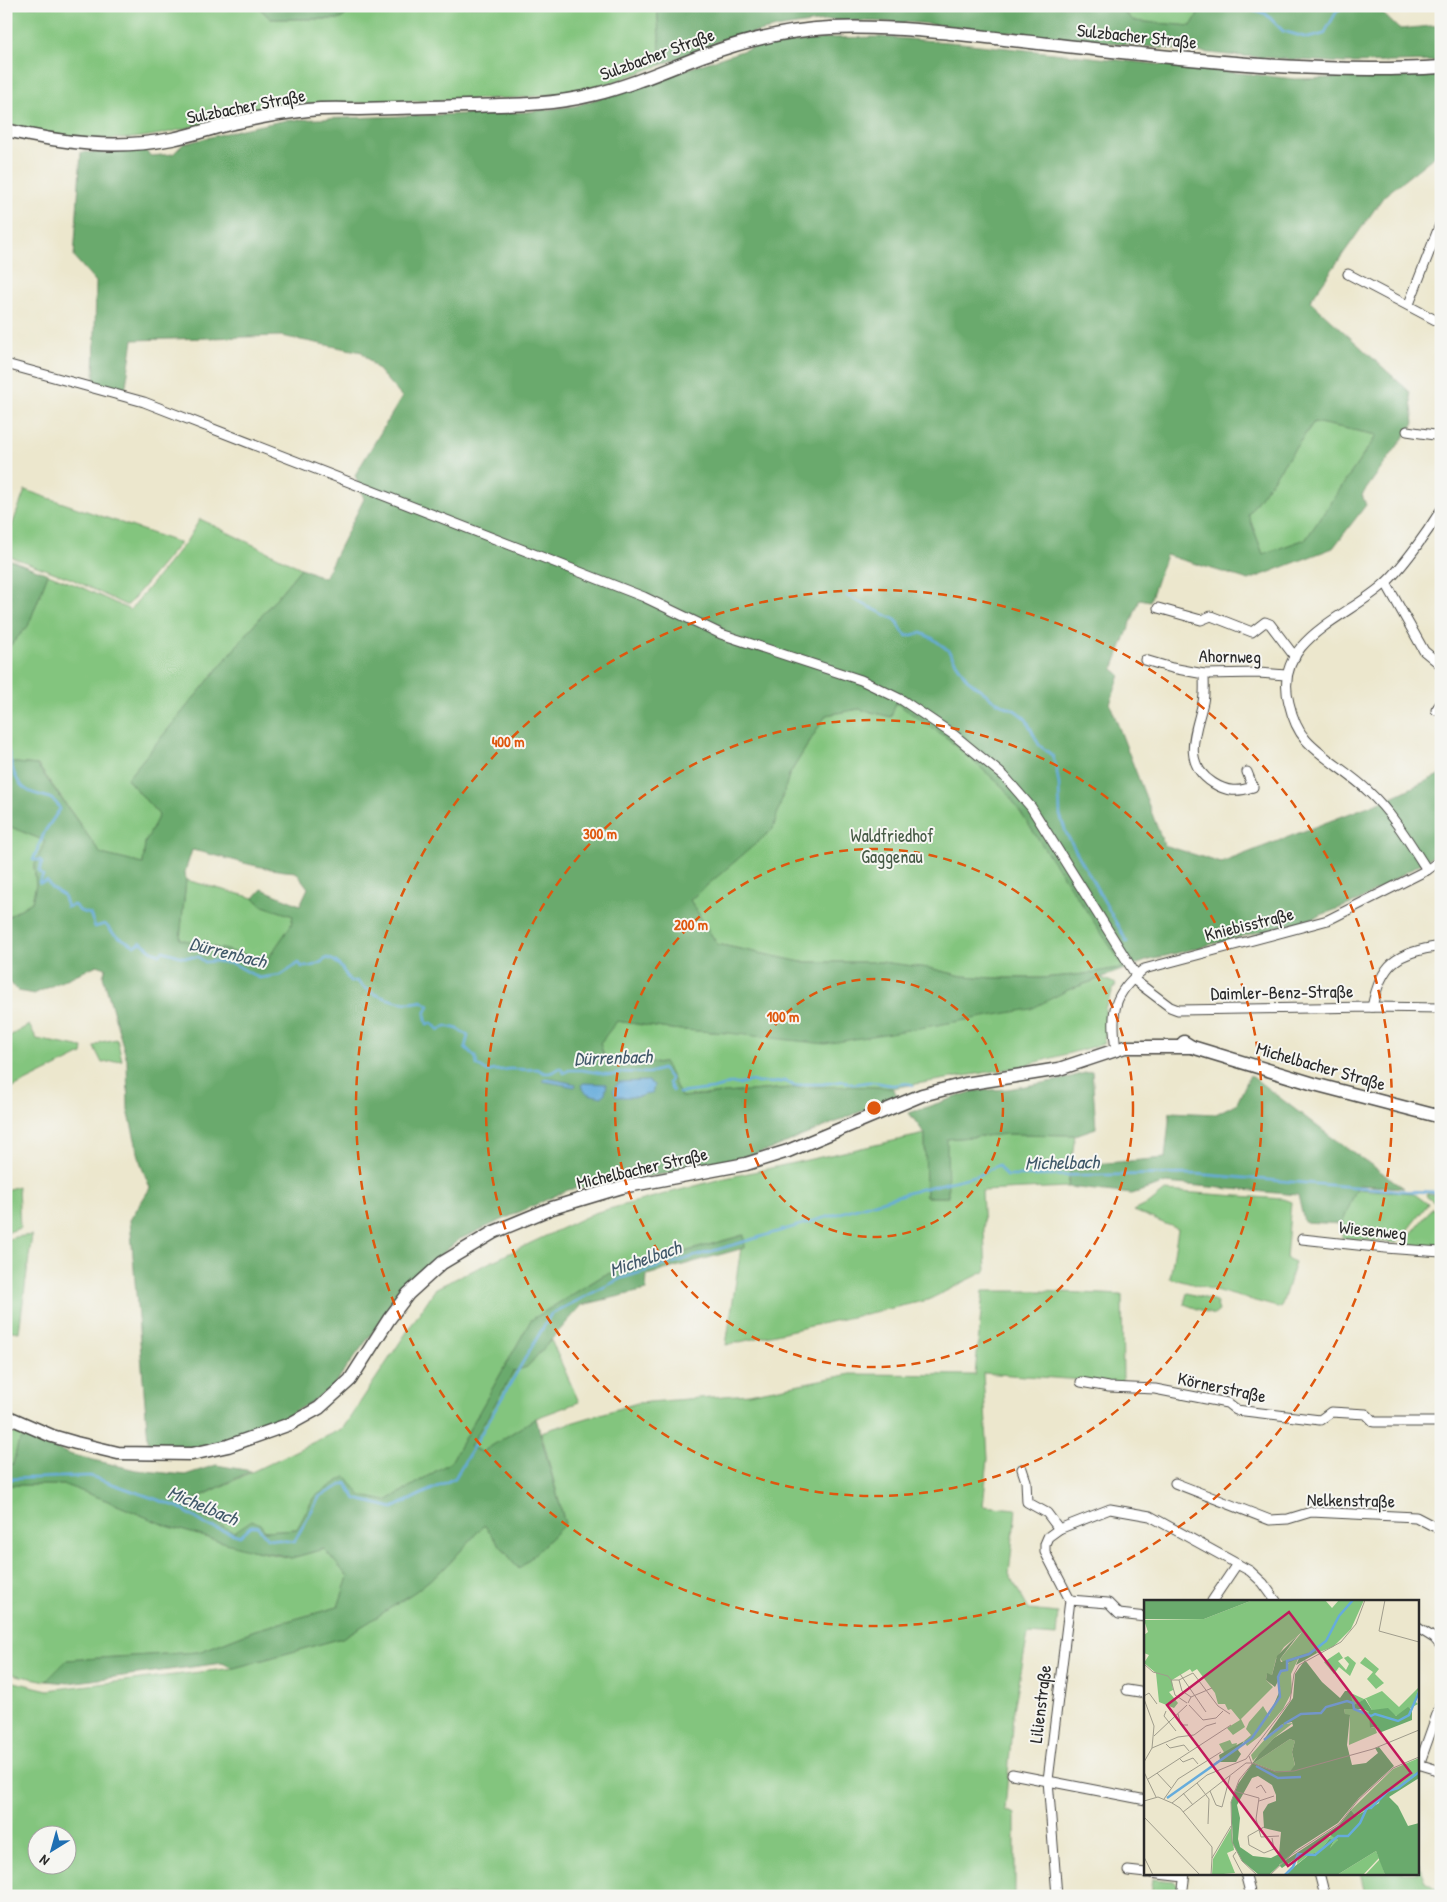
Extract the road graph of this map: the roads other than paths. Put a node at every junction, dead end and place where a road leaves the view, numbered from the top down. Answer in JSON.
{"nodes":[{"id":1,"x":1441,"y":67,"type":"edge"},
{"id":2,"x":6,"y":130,"type":"edge"},
{"id":3,"x":1441,"y":222,"type":"edge"},
{"id":4,"x":1348,"y":274,"type":"dead end"},
{"id":5,"x":1409,"y":304,"type":"junction"},
{"id":6,"x":1441,"y":322,"type":"edge"},
{"id":7,"x":6,"y":364,"type":"edge"},
{"id":8,"x":1407,"y":432,"type":"dead end"},
{"id":9,"x":1441,"y":436,"type":"edge"},
{"id":10,"x":1441,"y":510,"type":"edge"},
{"id":11,"x":1386,"y":583,"type":"junction"},
{"id":12,"x":1158,"y":608,"type":"dead end"},
{"id":13,"x":1295,"y":657,"type":"junction"},
{"id":14,"x":1145,"y":660,"type":"dead end"},
{"id":15,"x":1441,"y":665,"type":"edge"},
{"id":16,"x":1204,"y":674,"type":"junction"},
{"id":17,"x":1286,"y":675,"type":"junction"},
{"id":18,"x":1247,"y":772,"type":"dead end"},
{"id":19,"x":1441,"y":860,"type":"edge"},
{"id":20,"x":1427,"y":870,"type":"junction"},
{"id":21,"x":1441,"y":946,"type":"edge"},
{"id":22,"x":1135,"y":977,"type":"junction"},
{"id":23,"x":1372,"y":1007,"type":"junction"},
{"id":24,"x":1441,"y":1008,"type":"edge"},
{"id":25,"x":1120,"y":1049,"type":"junction"},
{"id":26,"x":1441,"y":1117,"type":"edge"},
{"id":27,"x":1302,"y":1238,"type":"dead end"},
{"id":28,"x":1441,"y":1252,"type":"edge"},
{"id":29,"x":1081,"y":1382,"type":"dead end"},
{"id":30,"x":6,"y":1416,"type":"edge"},
{"id":31,"x":1441,"y":1422,"type":"edge"},
{"id":32,"x":1022,"y":1469,"type":"dead end"},
{"id":33,"x":1175,"y":1483,"type":"dead end"},
{"id":34,"x":1059,"y":1529,"type":"junction"},
{"id":35,"x":1441,"y":1530,"type":"edge"},
{"id":36,"x":1237,"y":1564,"type":"junction"},
{"id":37,"x":1070,"y":1600,"type":"junction"},
{"id":38,"x":1213,"y":1600,"type":"edge"},
{"id":39,"x":1275,"y":1600,"type":"edge"},
{"id":40,"x":1144,"y":1617,"type":"edge"},
{"id":41,"x":1420,"y":1629,"type":"edge"},
{"id":42,"x":1441,"y":1646,"type":"edge"},
{"id":43,"x":1127,"y":1690,"type":"dead end"},
{"id":44,"x":1144,"y":1693,"type":"edge"},
{"id":45,"x":1441,"y":1703,"type":"edge"},
{"id":46,"x":1420,"y":1761,"type":"edge"},
{"id":47,"x":1420,"y":1764,"type":"edge"},
{"id":48,"x":1441,"y":1771,"type":"edge"},
{"id":49,"x":1012,"y":1774,"type":"dead end"},
{"id":50,"x":1048,"y":1780,"type":"junction"},
{"id":51,"x":1144,"y":1800,"type":"edge"},
{"id":52,"x":1128,"y":1871,"type":"dead end"},
{"id":53,"x":1144,"y":1873,"type":"edge"},
{"id":54,"x":1167,"y":1874,"type":"edge"},
{"id":55,"x":1245,"y":1874,"type":"edge"},
{"id":56,"x":1319,"y":1874,"type":"edge"},
{"id":57,"x":1184,"y":1875,"type":"edge"},
{"id":58,"x":1057,"y":1896,"type":"edge"},
{"id":59,"x":1182,"y":1896,"type":"edge"},
{"id":60,"x":1251,"y":1896,"type":"edge"},
{"id":61,"x":1325,"y":1896,"type":"edge"}],
"edges":[{"from":1,"to":2,"type":"main road","name":"Sulzbacher Straße"},
{"from":3,"to":5,"type":"street"},
{"from":4,"to":5,"type":"street"},
{"from":5,"to":6,"type":"street"},
{"from":7,"to":22,"type":"street","name":"Daimler-Benz-Straße"},
{"from":8,"to":9,"type":"street"},
{"from":10,"to":11,"type":"street"},
{"from":11,"to":13,"type":"street"},
{"from":11,"to":15,"type":"street"},
{"from":12,"to":13,"type":"street","name":"Ahornweg"},
{"from":13,"to":17,"type":"street"},
{"from":14,"to":16,"type":"street","name":"Ahornweg"},
{"from":16,"to":17,"type":"street","name":"Ahornweg"},
{"from":16,"to":18,"type":"street"},
{"from":17,"to":20,"type":"street"},
{"from":19,"to":20,"type":"street","name":"Kniebisstraße"},
{"from":20,"to":22,"type":"street","name":"Kniebisstraße"},
{"from":21,"to":23,"type":"street"},
{"from":22,"to":23,"type":"street","name":"Daimler-Benz-Straße"},
{"from":22,"to":25,"type":"street","name":"Kniebisstraße"},
{"from":23,"to":24,"type":"street","name":"Daimler-Benz-Straße"},
{"from":25,"to":26,"type":"main road","name":"Michelbacher Straße"},
{"from":25,"to":30,"type":"main road","name":"Michelbacher Straße"},
{"from":27,"to":28,"type":"street","name":"Wiesenweg"},
{"from":29,"to":31,"type":"street","name":"Körnerstraße"},
{"from":32,"to":34,"type":"street"},
{"from":33,"to":35,"type":"street","name":"Nelkenstraße"},
{"from":34,"to":36,"type":"street"},
{"from":34,"to":37,"type":"street"},
{"from":36,"to":38,"type":"street"},
{"from":36,"to":39,"type":"street"},
{"from":37,"to":40,"type":"street"},
{"from":37,"to":50,"type":"street","name":"Lilienstraße"},
{"from":41,"to":42,"type":"street"},
{"from":43,"to":44,"type":"street"},
{"from":45,"to":46,"type":"street"},
{"from":47,"to":48,"type":"street"},
{"from":49,"to":50,"type":"street"},
{"from":50,"to":51,"type":"street"},
{"from":50,"to":58,"type":"street","name":"Lilienstraße"},
{"from":52,"to":53,"type":"street"},
{"from":54,"to":57,"type":"street"},
{"from":55,"to":60,"type":"street"},
{"from":56,"to":61,"type":"street"},
{"from":57,"to":59,"type":"street"}]}
